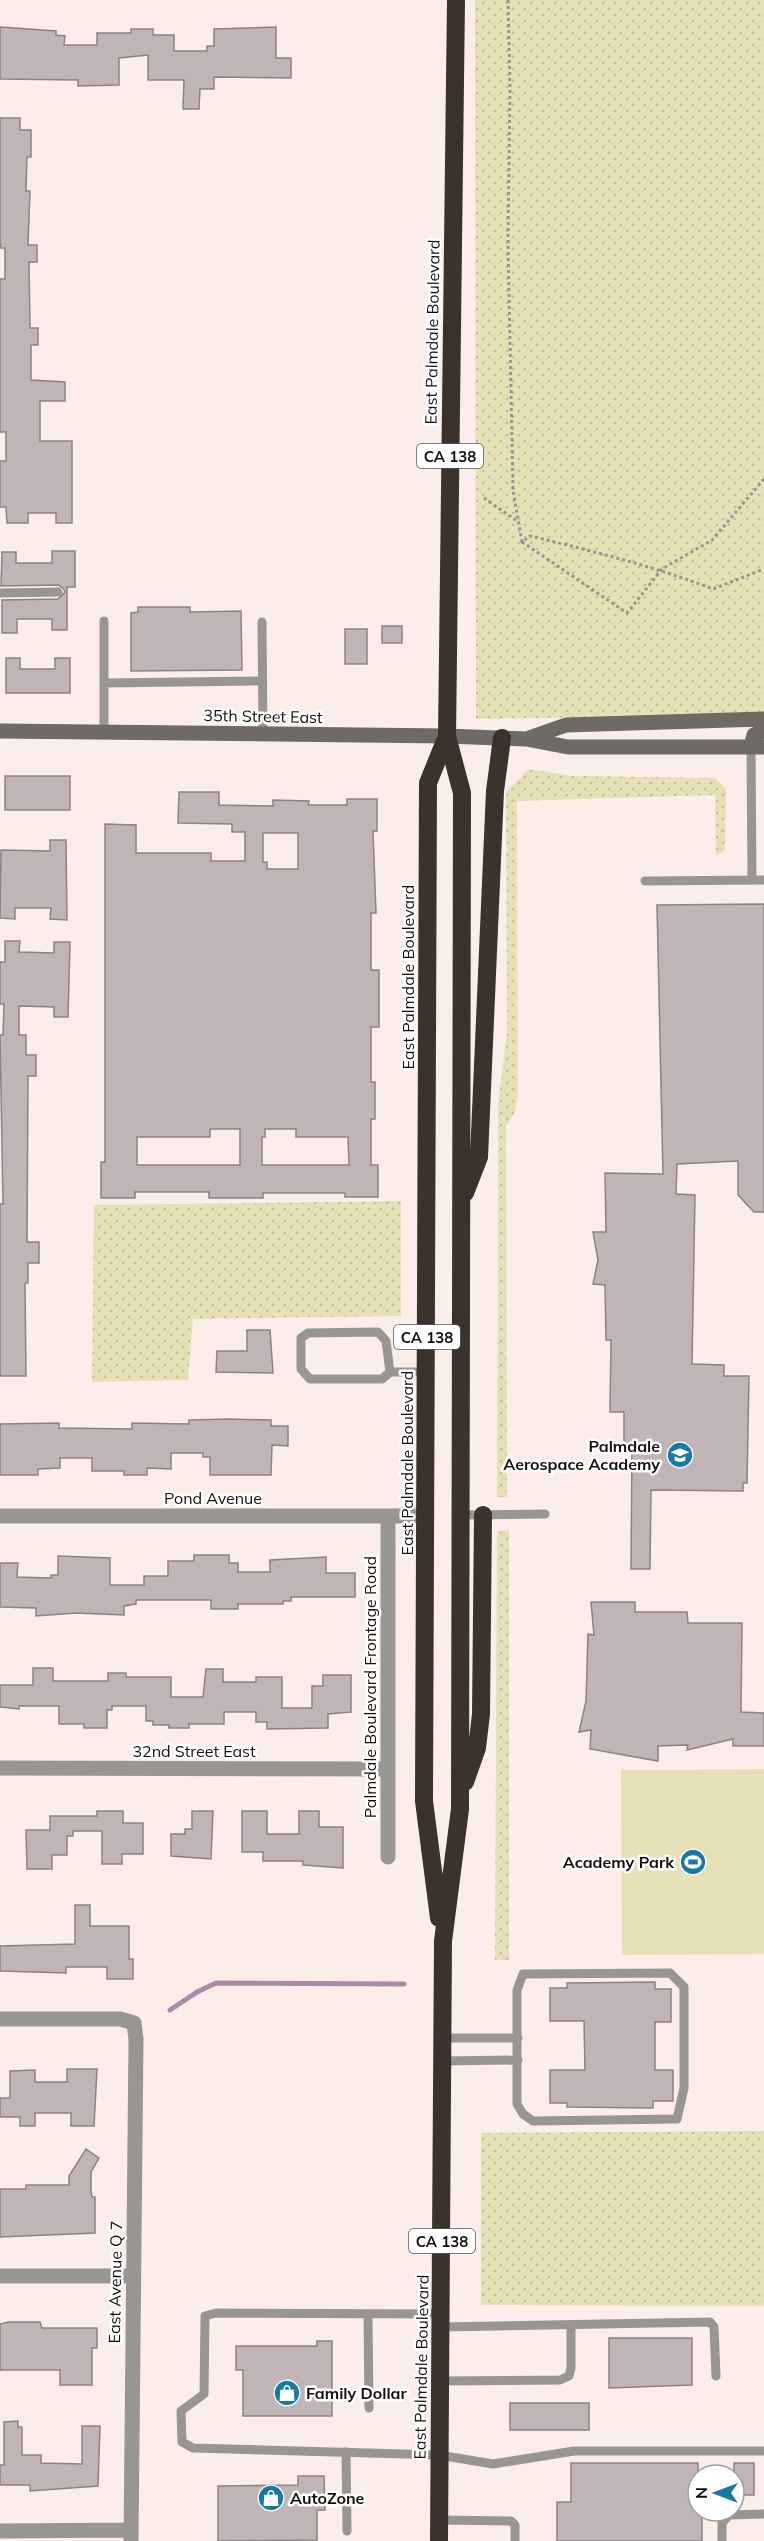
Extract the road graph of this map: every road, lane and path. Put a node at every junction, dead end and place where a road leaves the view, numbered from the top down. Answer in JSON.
{"nodes":[{"id":1,"x":456,"y":0,"type":"edge"},
{"id":2,"x":508,"y":0,"type":"edge"},
{"id":3,"x":764,"y":479,"type":"edge"},
{"id":4,"x":484,"y":498,"type":"dead end"},
{"id":5,"x":518,"y":522,"type":"junction"},
{"id":6,"x":522,"y":542,"type":"junction"},
{"id":7,"x":764,"y":569,"type":"edge"},
{"id":8,"x":662,"y":570,"type":"junction"},
{"id":9,"x":58,"y":592,"type":"dead end"},
{"id":10,"x":0,"y":593,"type":"edge"},
{"id":11,"x":104,"y":621,"type":"dead end"},
{"id":12,"x":262,"y":622,"type":"dead end"},
{"id":13,"x":262,"y":681,"type":"junction"},
{"id":14,"x":104,"y":683,"type":"junction"},
{"id":15,"x":764,"y":719,"type":"edge"},
{"id":16,"x":0,"y":731,"type":"edge"},
{"id":17,"x":764,"y":731,"type":"edge"},
{"id":18,"x":104,"y":732,"type":"junction"},
{"id":19,"x":263,"y":734,"type":"junction"},
{"id":20,"x":447,"y":736,"type":"junction"},
{"id":21,"x":502,"y":738,"type":"junction"},
{"id":22,"x":526,"y":739,"type":"junction"},
{"id":23,"x":757,"y":747,"type":"edge"},
{"id":24,"x":645,"y":880,"type":"dead end"},
{"id":25,"x":752,"y":880,"type":"junction"},
{"id":26,"x":764,"y":880,"type":"edge"},
{"id":27,"x":461,"y":1203,"type":"junction"},
{"id":28,"x":390,"y":1372,"type":"junction"},
{"id":29,"x":428,"y":1372,"type":"junction"},
{"id":30,"x":545,"y":1514,"type":"dead end"},
{"id":31,"x":460,"y":1515,"type":"junction"},
{"id":32,"x":483,"y":1515,"type":"junction"},
{"id":33,"x":0,"y":1516,"type":"edge"},
{"id":34,"x":388,"y":1516,"type":"junction"},
{"id":35,"x":426,"y":1516,"type":"junction"},
{"id":36,"x":0,"y":1768,"type":"edge"},
{"id":37,"x":388,"y":1769,"type":"junction"},
{"id":38,"x":460,"y":1795,"type":"junction"},
{"id":39,"x":388,"y":1857,"type":"dead end"},
{"id":40,"x":442,"y":1941,"type":"junction"},
{"id":41,"x":0,"y":2019,"type":"edge"},
{"id":42,"x":442,"y":2038,"type":"junction"},
{"id":43,"x":518,"y":2038,"type":"junction"},
{"id":44,"x":518,"y":2060,"type":"junction"},
{"id":45,"x":442,"y":2061,"type":"junction"},
{"id":46,"x":0,"y":2276,"type":"edge"},
{"id":47,"x":132,"y":2276,"type":"junction"},
{"id":48,"x":368,"y":2314,"type":"junction"},
{"id":49,"x":441,"y":2321,"type":"junction"},
{"id":50,"x":570,"y":2325,"type":"junction"},
{"id":51,"x":716,"y":2376,"type":"dead end"},
{"id":52,"x":440,"y":2381,"type":"junction"},
{"id":53,"x":369,"y":2408,"type":"dead end"},
{"id":54,"x":764,"y":2451,"type":"edge"},
{"id":55,"x":346,"y":2452,"type":"junction"},
{"id":56,"x":440,"y":2455,"type":"junction"},
{"id":57,"x":764,"y":2514,"type":"edge"},
{"id":58,"x":439,"y":2520,"type":"junction"},
{"id":59,"x":0,"y":2531,"type":"edge"},
{"id":60,"x":347,"y":2531,"type":"dead end"},
{"id":61,"x":131,"y":2536,"type":"edge"},
{"id":62,"x":439,"y":2541,"type":"edge"},
{"id":63,"x":515,"y":2541,"type":"edge"},
{"id":64,"x":722,"y":2541,"type":"edge"}],
"edges":[{"from":1,"to":20,"type":"highway","name":"East Palmdale Boulevard","number":"CA 138"},
{"from":2,"to":5,"type":"path"},
{"from":3,"to":8,"type":"path"},
{"from":4,"to":5,"type":"path"},
{"from":5,"to":6,"type":"path"},
{"from":6,"to":8,"type":"path"},
{"from":6,"to":8,"type":"path"},
{"from":7,"to":8,"type":"path"},
{"from":9,"to":10,"type":"lane"},
{"from":11,"to":14,"type":"lane"},
{"from":12,"to":13,"type":"lane"},
{"from":13,"to":14,"type":"lane"},
{"from":13,"to":19,"type":"lane"},
{"from":14,"to":18,"type":"lane"},
{"from":15,"to":22,"type":"street","name":"35th Street East"},
{"from":16,"to":18,"type":"street","name":"35th Street East"},
{"from":17,"to":23,"type":"street"},
{"from":18,"to":19,"type":"street","name":"35th Street East"},
{"from":19,"to":20,"type":"street","name":"35th Street East"},
{"from":20,"to":21,"type":"street","name":"35th Street East"},
{"from":20,"to":27,"type":"highway","name":"East Palmdale Boulevard"},
{"from":20,"to":29,"type":"highway","name":"East Palmdale Boulevard","number":"CA 138"},
{"from":21,"to":22,"type":"street","name":"35th Street East"},
{"from":21,"to":27,"type":"highway"},
{"from":22,"to":23,"type":"street","name":"35th Street East"},
{"from":23,"to":25,"type":"lane"},
{"from":24,"to":25,"type":"lane"},
{"from":25,"to":26,"type":"lane"},
{"from":27,"to":31,"type":"highway","name":"East Palmdale Boulevard"},
{"from":28,"to":28,"type":"lane"},
{"from":28,"to":29,"type":"lane"},
{"from":29,"to":35,"type":"highway","name":"East Palmdale Boulevard","number":"CA 138"},
{"from":30,"to":32,"type":"lane"},
{"from":31,"to":32,"type":"lane"},
{"from":31,"to":38,"type":"highway","name":"East Palmdale Boulevard"},
{"from":32,"to":38,"type":"highway"},
{"from":33,"to":34,"type":"street","name":"Pond Avenue"},
{"from":34,"to":35,"type":"street","name":"Pond Avenue"},
{"from":34,"to":37,"type":"street","name":"Palmdale Boulevard Frontage Road"},
{"from":35,"to":40,"type":"highway","name":"East Palmdale Boulevard","number":"CA 138"},
{"from":36,"to":37,"type":"street","name":"32nd Street East"},
{"from":37,"to":39,"type":"street","name":"Palmdale Boulevard Frontage Road"},
{"from":38,"to":40,"type":"highway","name":"East Palmdale Boulevard"},
{"from":40,"to":42,"type":"highway","name":"East Palmdale Boulevard","number":"CA 138"},
{"from":41,"to":47,"type":"street","name":"East Avenue Q 7"},
{"from":42,"to":43,"type":"lane"},
{"from":42,"to":45,"type":"highway","name":"East Palmdale Boulevard","number":"CA 138"},
{"from":43,"to":44,"type":"lane"},
{"from":43,"to":44,"type":"lane"},
{"from":44,"to":45,"type":"lane"},
{"from":45,"to":49,"type":"highway","name":"East Palmdale Boulevard","number":"CA 138"},
{"from":46,"to":47,"type":"street"},
{"from":47,"to":61,"type":"street","name":"East Avenue Q 7"},
{"from":48,"to":49,"type":"lane"},
{"from":48,"to":53,"type":"lane"},
{"from":48,"to":55,"type":"lane"},
{"from":49,"to":50,"type":"lane"},
{"from":49,"to":52,"type":"highway","name":"East Palmdale Boulevard","number":"CA 138"},
{"from":50,"to":51,"type":"lane"},
{"from":50,"to":52,"type":"lane"},
{"from":52,"to":56,"type":"highway","name":"East Palmdale Boulevard","number":"CA 138"},
{"from":54,"to":56,"type":"lane"},
{"from":55,"to":56,"type":"lane"},
{"from":55,"to":60,"type":"lane"},
{"from":56,"to":58,"type":"highway","name":"East Palmdale Boulevard","number":"CA 138"},
{"from":57,"to":64,"type":"lane"},
{"from":58,"to":62,"type":"highway","name":"East Palmdale Boulevard","number":"CA 138"},
{"from":58,"to":63,"type":"lane"},
{"from":59,"to":61,"type":"street"}]}
